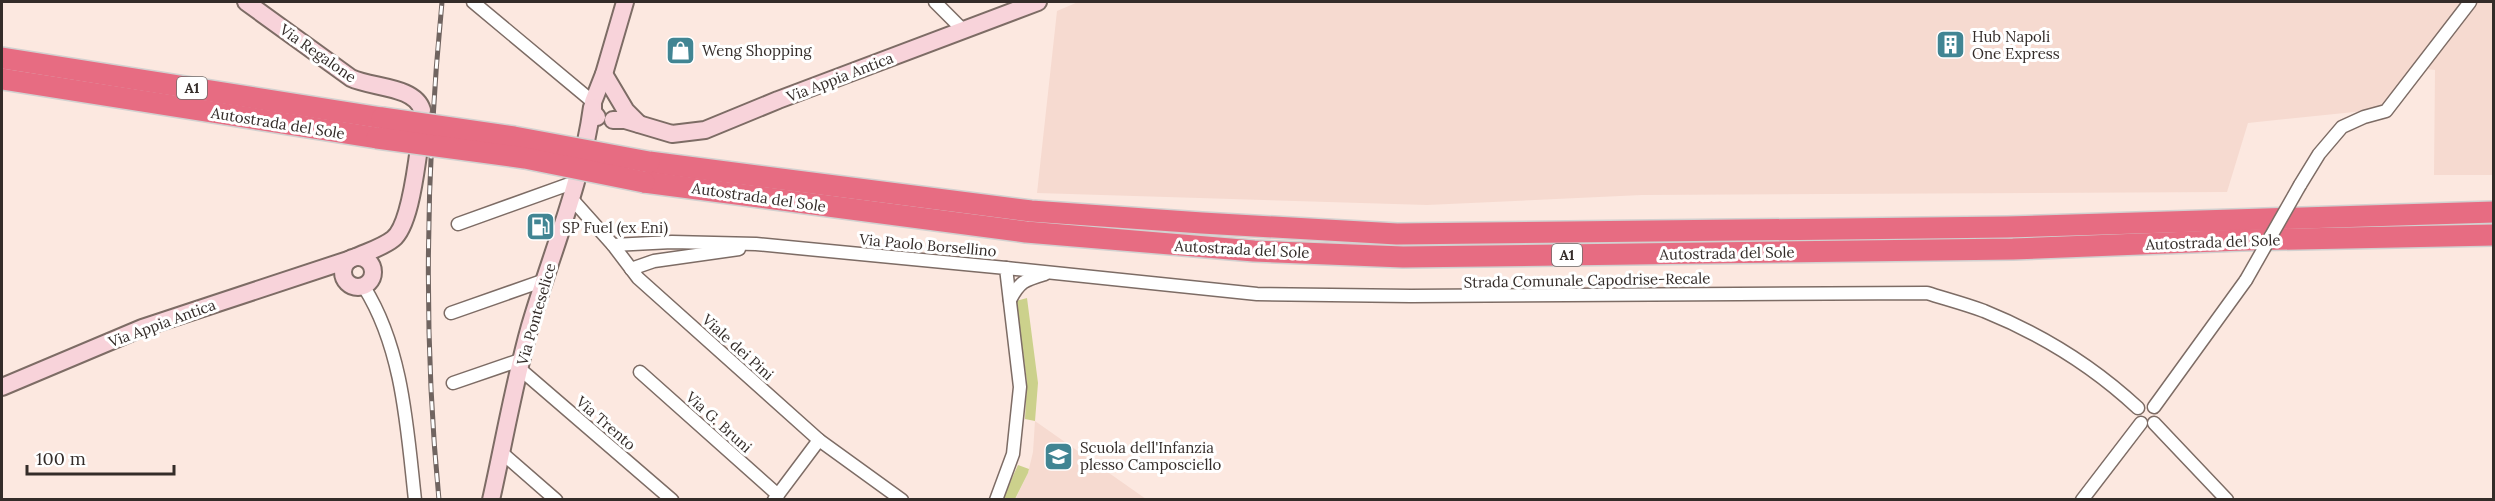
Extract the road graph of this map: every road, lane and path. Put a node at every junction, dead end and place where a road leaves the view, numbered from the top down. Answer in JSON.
{"nodes":[{"id":1,"x":246,"y":2,"type":"edge"},
{"id":2,"x":473,"y":2,"type":"edge"},
{"id":3,"x":626,"y":2,"type":"edge"},
{"id":4,"x":935,"y":2,"type":"edge"},
{"id":5,"x":1038,"y":2,"type":"edge"},
{"id":6,"x":2470,"y":2,"type":"edge"},
{"id":7,"x":963,"y":30,"type":"junction"},
{"id":8,"x":2,"y":58,"type":"edge"},
{"id":9,"x":604,"y":74,"type":"junction"},
{"id":10,"x":2,"y":79,"type":"edge"},
{"id":11,"x":619,"y":99,"type":"junction"},
{"id":12,"x":593,"y":103,"type":"junction"},
{"id":13,"x":422,"y":110,"type":"dead end"},
{"id":14,"x":611,"y":120,"type":"junction"},
{"id":15,"x":639,"y":124,"type":"junction"},
{"id":16,"x":379,"y":128,"type":"junction"},
{"id":17,"x":588,"y":133,"type":"junction"},
{"id":18,"x":418,"y":155,"type":"dead end"},
{"id":19,"x":646,"y":172,"type":"junction"},
{"id":20,"x":573,"y":190,"type":"junction"},
{"id":21,"x":2493,"y":212,"type":"edge"},
{"id":22,"x":458,"y":224,"type":"dead end"},
{"id":23,"x":2493,"y":235,"type":"edge"},
{"id":24,"x":756,"y":244,"type":"junction"},
{"id":25,"x":382,"y":245,"type":"junction"},
{"id":26,"x":613,"y":245,"type":"junction"},
{"id":27,"x":353,"y":258,"type":"junction"},
{"id":28,"x":326,"y":268,"type":"junction"},
{"id":29,"x":632,"y":268,"type":"junction"},
{"id":30,"x":1006,"y":268,"type":"junction"},
{"id":31,"x":374,"y":270,"type":"junction"},
{"id":32,"x":1050,"y":273,"type":"junction"},
{"id":33,"x":545,"y":280,"type":"junction"},
{"id":34,"x":345,"y":281,"type":"junction"},
{"id":35,"x":364,"y":287,"type":"junction"},
{"id":36,"x":1010,"y":301,"type":"junction"},
{"id":37,"x":451,"y":313,"type":"dead end"},
{"id":38,"x":522,"y":364,"type":"junction"},
{"id":39,"x":640,"y":372,"type":"dead end"},
{"id":40,"x":453,"y":383,"type":"dead end"},
{"id":41,"x":2,"y":387,"type":"edge"},
{"id":42,"x":2154,"y":407,"type":"junction"},
{"id":43,"x":2138,"y":408,"type":"junction"},
{"id":44,"x":2140,"y":423,"type":"junction"},
{"id":45,"x":2154,"y":423,"type":"junction"},
{"id":46,"x":819,"y":440,"type":"junction"},
{"id":47,"x":501,"y":452,"type":"junction"},
{"id":48,"x":776,"y":497,"type":"edge"},
{"id":49,"x":416,"y":500,"type":"edge"},
{"id":50,"x":490,"y":500,"type":"edge"},
{"id":51,"x":556,"y":500,"type":"edge"},
{"id":52,"x":672,"y":500,"type":"edge"},
{"id":53,"x":902,"y":500,"type":"edge"},
{"id":54,"x":996,"y":500,"type":"edge"},
{"id":55,"x":2082,"y":500,"type":"edge"},
{"id":56,"x":2226,"y":500,"type":"edge"}],
"edges":[{"from":1,"to":13,"type":"street","name":"Via Regalone"},
{"from":2,"to":12,"type":"street"},
{"from":3,"to":9,"type":"street","name":"Via Ponteselice"},
{"from":4,"to":7,"type":"street"},
{"from":5,"to":7,"type":"street","name":"Via Appia Antica"},
{"from":6,"to":42,"type":"street","bridge":true},
{"from":7,"to":15,"type":"street","name":"Via Appia Antica"},
{"from":8,"to":16,"type":"highway","name":"Autostrada del Sole","number":"A1"},
{"from":9,"to":11,"type":"street"},
{"from":9,"to":12,"type":"street","name":"Via Ponteselice"},
{"from":10,"to":16,"type":"highway","name":"Autostrada del Sole","number":"A1"},
{"from":11,"to":12,"type":"street"},
{"from":11,"to":14,"type":"street"},
{"from":11,"to":15,"type":"street"},
{"from":12,"to":14,"type":"street"},
{"from":12,"to":17,"type":"street","name":"Via Ponteselice"},
{"from":14,"to":15,"type":"street","name":"Via Appia Antica"},
{"from":14,"to":17,"type":"street"},
{"from":16,"to":19,"type":"highway","name":"Autostrada del Sole","number":"A1","bridge":true},
{"from":17,"to":20,"type":"street","name":"Via Ponteselice"},
{"from":18,"to":25,"type":"street"},
{"from":19,"to":21,"type":"highway","name":"Autostrada del Sole","number":"A1"},
{"from":19,"to":23,"type":"highway","name":"Autostrada del Sole","number":"A1"},
{"from":20,"to":22,"type":"street"},
{"from":20,"to":26,"type":"street","name":"Viale dei Pini"},
{"from":20,"to":33,"type":"street","name":"Via Ponteselice"},
{"from":24,"to":26,"type":"street","name":"Via Paolo Borsellino"},
{"from":24,"to":29,"type":"street","name":"Via Paolo Borsellino"},
{"from":24,"to":30,"type":"street","name":"Via Paolo Borsellino"},
{"from":25,"to":27,"type":"street","name":"Via Appia Antica"},
{"from":25,"to":31,"type":"street"},
{"from":26,"to":29,"type":"street","name":"Viale dei Pini"},
{"from":27,"to":28,"type":"street","name":"Via Appia Antica"},
{"from":27,"to":31,"type":"street"},
{"from":27,"to":34,"type":"street"},
{"from":28,"to":34,"type":"street"},
{"from":28,"to":41,"type":"street","name":"Via Appia Antica"},
{"from":29,"to":46,"type":"street","name":"Viale dei Pini"},
{"from":30,"to":32,"type":"street","name":"Strada Comunale Capodrise-Recale"},
{"from":30,"to":36,"type":"street","name":"Via Paolo Borsellino"},
{"from":31,"to":35,"type":"street"},
{"from":32,"to":36,"type":"street"},
{"from":32,"to":43,"type":"street","name":"Strada Comunale Capodrise-Recale"},
{"from":33,"to":37,"type":"street"},
{"from":33,"to":38,"type":"street","name":"Via Ponteselice"},
{"from":34,"to":35,"type":"street"},
{"from":35,"to":49,"type":"street"},
{"from":36,"to":54,"type":"street","name":"Via Paolo Borsellino"},
{"from":38,"to":40,"type":"street"},
{"from":38,"to":47,"type":"street","name":"Via Ponteselice"},
{"from":38,"to":52,"type":"street","name":"Via Trento"},
{"from":39,"to":48,"type":"street","name":"Via G. Bruni"},
{"from":42,"to":43,"type":"street"},
{"from":42,"to":45,"type":"street"},
{"from":43,"to":44,"type":"street"},
{"from":44,"to":45,"type":"street"},
{"from":44,"to":55,"type":"street"},
{"from":45,"to":56,"type":"street"},
{"from":46,"to":48,"type":"street"},
{"from":46,"to":53,"type":"street","name":"Viale dei Pini"},
{"from":47,"to":50,"type":"street","name":"Via Ponteselice"},
{"from":47,"to":51,"type":"street"}]}
